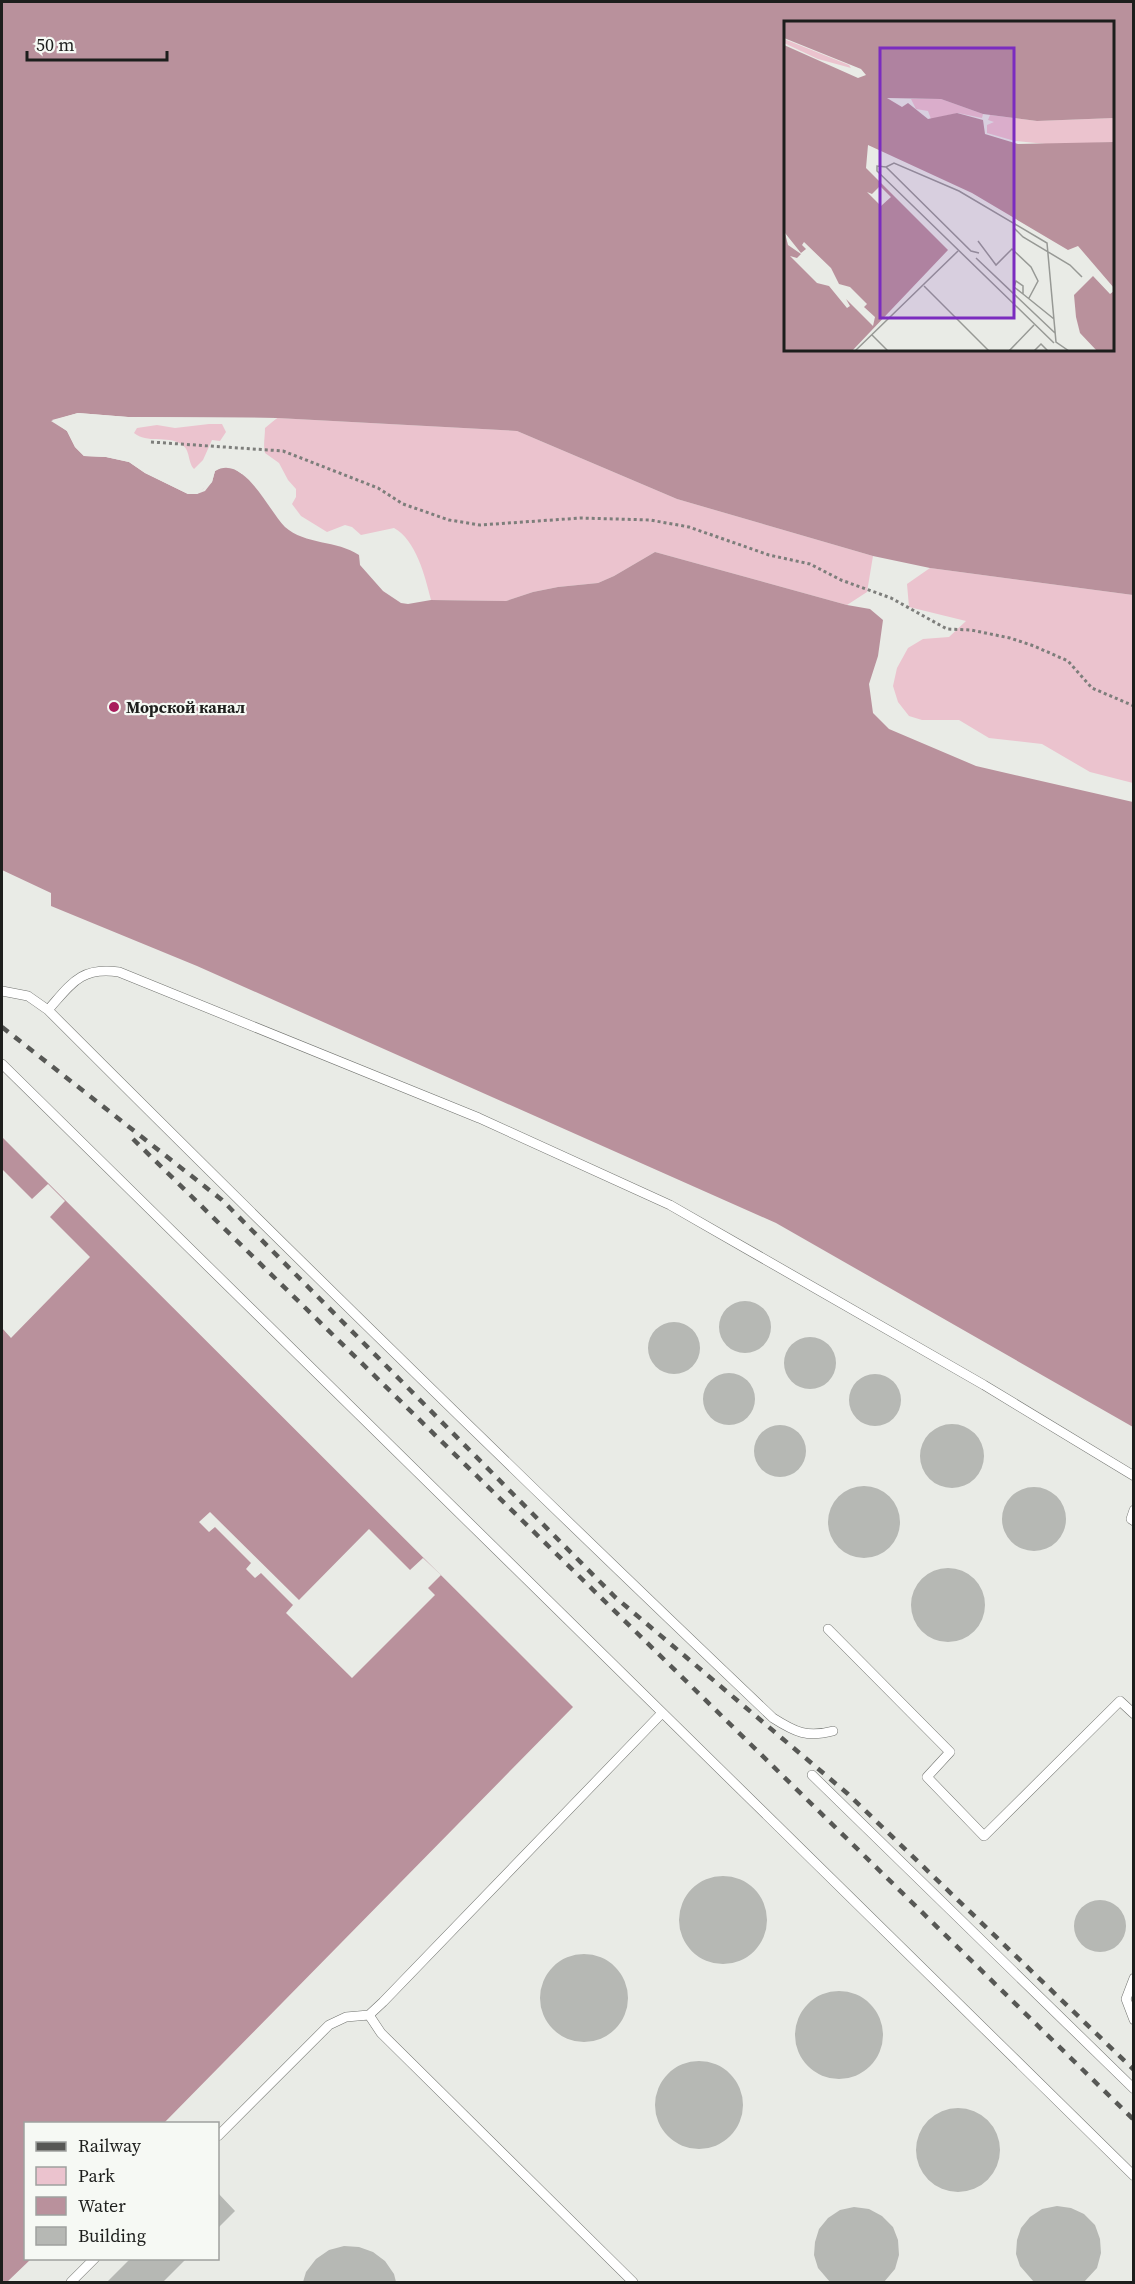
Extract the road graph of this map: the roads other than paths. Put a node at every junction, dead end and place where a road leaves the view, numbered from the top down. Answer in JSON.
{"nodes":[{"id":1,"x":2,"y":991,"type":"edge"},
{"id":2,"x":48,"y":1010,"type":"junction"},
{"id":3,"x":2,"y":1064,"type":"edge"},
{"id":4,"x":1134,"y":1476,"type":"edge"},
{"id":5,"x":1134,"y":1510,"type":"edge"},
{"id":6,"x":1134,"y":1521,"type":"edge"},
{"id":7,"x":828,"y":1629,"type":"dead end"},
{"id":8,"x":662,"y":1713,"type":"junction"},
{"id":9,"x":1134,"y":1714,"type":"edge"},
{"id":10,"x":833,"y":1731,"type":"dead end"},
{"id":11,"x":812,"y":1774,"type":"dead end"},
{"id":12,"x":1134,"y":1978,"type":"edge"},
{"id":13,"x":369,"y":2015,"type":"junction"},
{"id":14,"x":1134,"y":2020,"type":"edge"},
{"id":15,"x":1134,"y":2089,"type":"edge"},
{"id":16,"x":219,"y":2135,"type":"edge"},
{"id":17,"x":1134,"y":2175,"type":"edge"},
{"id":18,"x":94,"y":2260,"type":"edge"},
{"id":19,"x":71,"y":2283,"type":"edge"},
{"id":20,"x":633,"y":2283,"type":"edge"}],
"edges":[{"from":1,"to":2,"type":"lane"},
{"from":2,"to":4,"type":"lane"},
{"from":2,"to":10,"type":"lane"},
{"from":3,"to":8,"type":"lane"},
{"from":5,"to":6,"type":"lane"},
{"from":7,"to":9,"type":"lane"},
{"from":8,"to":13,"type":"lane"},
{"from":8,"to":17,"type":"lane"},
{"from":11,"to":15,"type":"lane"},
{"from":12,"to":14,"type":"lane"},
{"from":13,"to":16,"type":"lane"},
{"from":13,"to":20,"type":"lane"},
{"from":18,"to":19,"type":"lane"}]}
